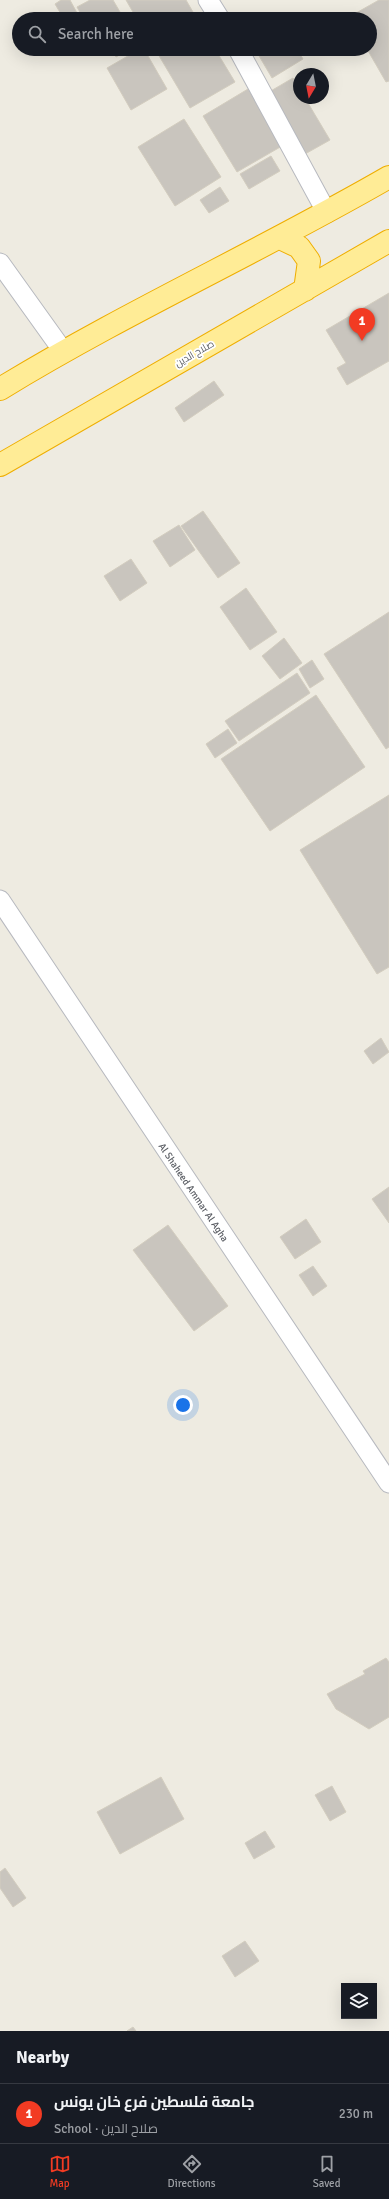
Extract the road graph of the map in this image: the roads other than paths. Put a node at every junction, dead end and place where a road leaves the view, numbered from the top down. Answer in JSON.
{"nodes":[{"id":1,"x":208,"y":0,"type":"edge"},
{"id":2,"x":216,"y":12,"type":"edge"},
{"id":3,"x":242,"y":56,"type":"edge"},
{"id":4,"x":389,"y":177,"type":"edge"},
{"id":5,"x":327,"y":213,"type":"junction"},
{"id":6,"x":280,"y":238,"type":"junction"},
{"id":7,"x":389,"y":241,"type":"edge"},
{"id":8,"x":0,"y":262,"type":"edge"},
{"id":9,"x":305,"y":290,"type":"junction"},
{"id":10,"x":63,"y":351,"type":"junction"},
{"id":11,"x":0,"y":389,"type":"edge"},
{"id":12,"x":0,"y":465,"type":"edge"},
{"id":13,"x":0,"y":900,"type":"edge"},
{"id":14,"x":389,"y":1483,"type":"edge"}],
"edges":[{"from":1,"to":2,"type":"lane"},
{"from":3,"to":5,"type":"lane"},
{"from":4,"to":5,"type":"highway"},
{"from":5,"to":6,"type":"highway"},
{"from":6,"to":9,"type":"highway"},
{"from":6,"to":10,"type":"highway"},
{"from":7,"to":9,"type":"highway","name":"صلاح الدين"},
{"from":8,"to":10,"type":"lane"},
{"from":9,"to":12,"type":"highway","name":"صلاح الدين"},
{"from":10,"to":11,"type":"highway"},
{"from":13,"to":14,"type":"lane","name":"Al Shaheed Ammar Al Agha"}]}
